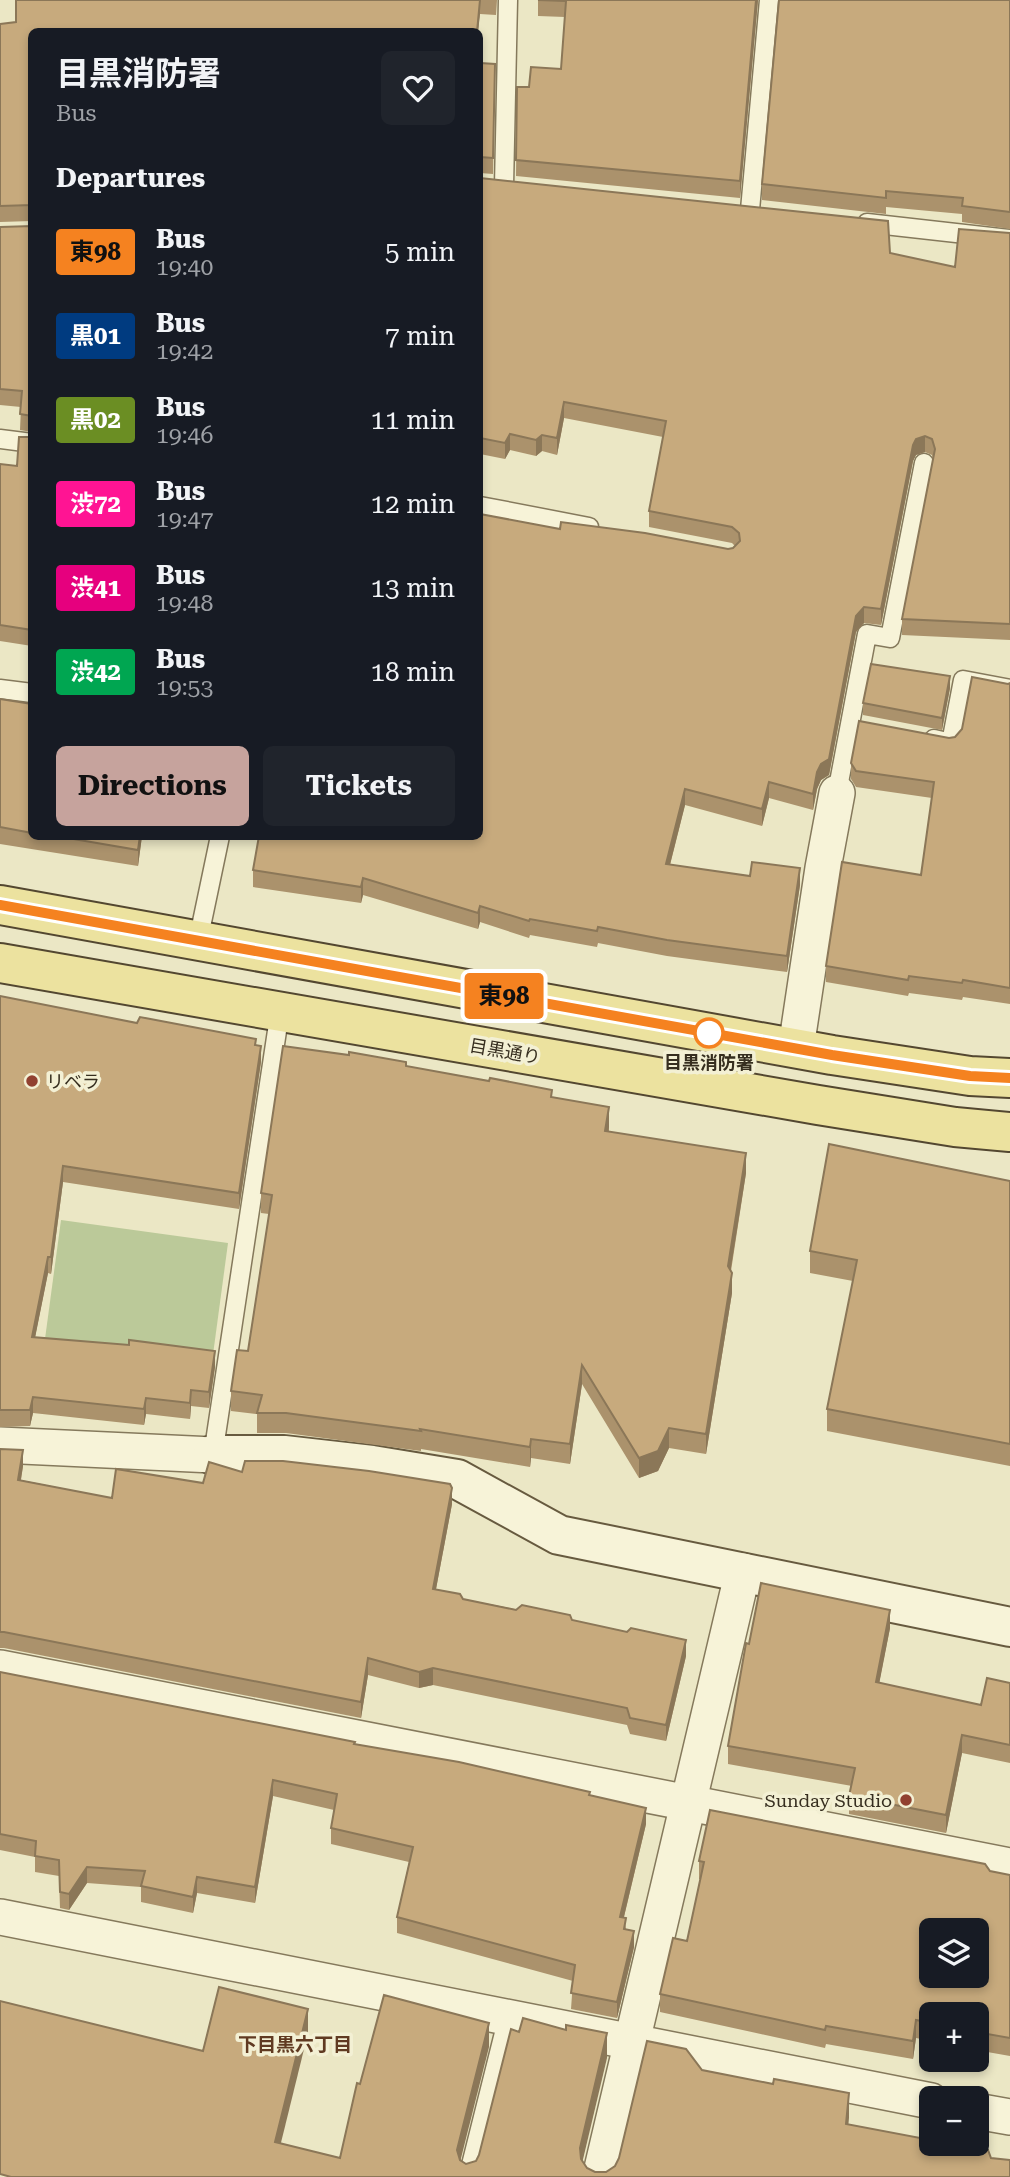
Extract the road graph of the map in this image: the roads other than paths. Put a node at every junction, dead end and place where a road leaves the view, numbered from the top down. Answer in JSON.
{"nodes":[{"id":1,"x":508,"y":0,"type":"edge"},
{"id":2,"x":769,"y":0,"type":"edge"},
{"id":3,"x":505,"y":186,"type":"edge"},
{"id":4,"x":750,"y":210,"type":"edge"},
{"id":5,"x":846,"y":221,"type":"edge"},
{"id":6,"x":1010,"y":239,"type":"edge"},
{"id":7,"x":0,"y":439,"type":"edge"},
{"id":8,"x":28,"y":442,"type":"edge"},
{"id":9,"x":924,"y":463,"type":"dead end"},
{"id":10,"x":483,"y":507,"type":"edge"},
{"id":11,"x":611,"y":531,"type":"edge"},
{"id":12,"x":0,"y":689,"type":"edge"},
{"id":13,"x":1010,"y":689,"type":"edge"},
{"id":14,"x":28,"y":692,"type":"edge"},
{"id":15,"x":914,"y":736,"type":"edge"},
{"id":16,"x":837,"y":793,"type":"joint"},
{"id":17,"x":219,"y":840,"type":"edge"},
{"id":18,"x":0,"y":905,"type":"edge"},
{"id":19,"x":198,"y":941,"type":"junction"},
{"id":20,"x":0,"y":963,"type":"edge"},
{"id":21,"x":281,"y":1012,"type":"junction"},
{"id":22,"x":796,"y":1048,"type":"junction"},
{"id":23,"x":1010,"y":1078,"type":"edge"},
{"id":24,"x":1010,"y":1132,"type":"edge"},
{"id":25,"x":0,"y":1446,"type":"edge"},
{"id":26,"x":213,"y":1455,"type":"junction"},
{"id":27,"x":743,"y":1571,"type":"junction"},
{"id":28,"x":1010,"y":1627,"type":"edge"},
{"id":29,"x":0,"y":1668,"type":"edge"},
{"id":30,"x":689,"y":1804,"type":"junction"},
{"id":31,"x":1010,"y":1866,"type":"edge"},
{"id":32,"x":0,"y":1917,"type":"edge"},
{"id":33,"x":508,"y":2017,"type":"junction"},
{"id":34,"x":633,"y":2041,"type":"junction"},
{"id":35,"x":919,"y":2099,"type":"edge"},
{"id":36,"x":989,"y":2114,"type":"edge"},
{"id":37,"x":1010,"y":2118,"type":"edge"},
{"id":38,"x":468,"y":2177,"type":"edge"},
{"id":39,"x":600,"y":2177,"type":"edge"}],
"edges":[{"from":1,"to":3,"type":"lane"},
{"from":2,"to":4,"type":"lane"},
{"from":5,"to":6,"type":"lane"},
{"from":7,"to":8,"type":"lane"},
{"from":9,"to":16,"type":"lane"},
{"from":10,"to":11,"type":"lane"},
{"from":12,"to":14,"type":"lane"},
{"from":13,"to":15,"type":"lane"},
{"from":16,"to":22,"type":"street"},
{"from":17,"to":19,"type":"lane"},
{"from":18,"to":19,"type":"main road"},
{"from":19,"to":22,"type":"main road"},
{"from":20,"to":21,"type":"main road","name":"目黒通り"},
{"from":21,"to":24,"type":"main road","name":"目黒通り"},
{"from":21,"to":26,"type":"lane"},
{"from":22,"to":23,"type":"main road"},
{"from":25,"to":26,"type":"street"},
{"from":26,"to":27,"type":"street"},
{"from":27,"to":28,"type":"street"},
{"from":27,"to":30,"type":"street"},
{"from":29,"to":30,"type":"street"},
{"from":30,"to":31,"type":"street"},
{"from":30,"to":34,"type":"street"},
{"from":32,"to":33,"type":"street"},
{"from":33,"to":34,"type":"street"},
{"from":33,"to":38,"type":"lane"},
{"from":34,"to":35,"type":"street"},
{"from":34,"to":39,"type":"street"},
{"from":36,"to":37,"type":"street"}]}
